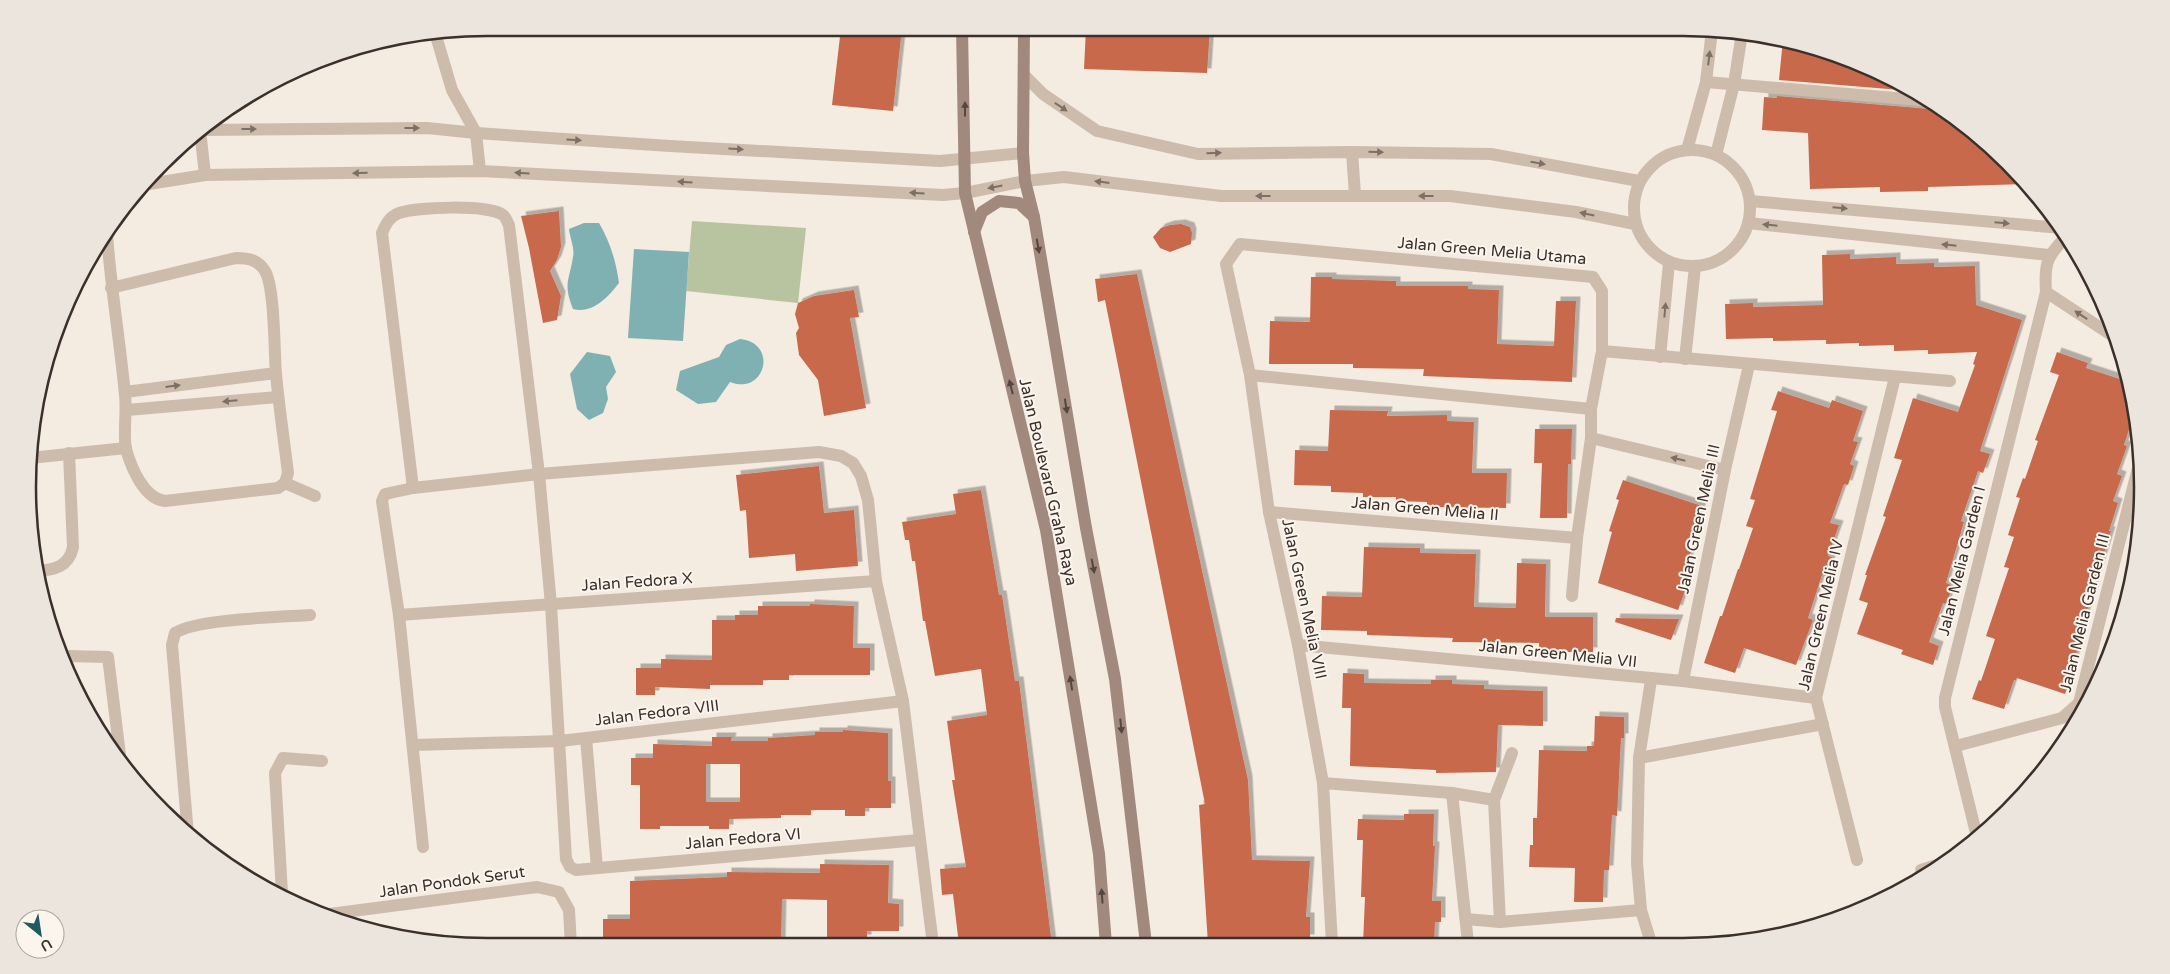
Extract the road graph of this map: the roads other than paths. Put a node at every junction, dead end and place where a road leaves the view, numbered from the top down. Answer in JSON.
{"nodes":[{"id":1,"x":962,"y":36,"type":"edge"},
{"id":2,"x":1024,"y":36,"type":"edge"},
{"id":3,"x":1711,"y":37,"type":"edge"},
{"id":4,"x":437,"y":39,"type":"edge"},
{"id":5,"x":1741,"y":40,"type":"edge"},
{"id":6,"x":1024,"y":76,"type":"junction"},
{"id":7,"x":1706,"y":82,"type":"junction"},
{"id":8,"x":1734,"y":84,"type":"junction"},
{"id":9,"x":1912,"y":99,"type":"edge"},
{"id":10,"x":212,"y":130,"type":"edge"},
{"id":11,"x":476,"y":134,"type":"junction"},
{"id":12,"x":201,"y":139,"type":"edge"},
{"id":13,"x":1687,"y":150,"type":"junction"},
{"id":14,"x":1352,"y":152,"type":"junction"},
{"id":15,"x":1023,"y":153,"type":"junction"},
{"id":16,"x":1716,"y":155,"type":"junction"},
{"id":17,"x":965,"y":158,"type":"junction"},
{"id":18,"x":480,"y":171,"type":"junction"},
{"id":19,"x":206,"y":175,"type":"junction"},
{"id":20,"x":1025,"y":181,"type":"junction"},
{"id":21,"x":1639,"y":181,"type":"junction"},
{"id":22,"x":154,"y":183,"type":"edge"},
{"id":23,"x":965,"y":193,"type":"junction"},
{"id":24,"x":1355,"y":196,"type":"junction"},
{"id":25,"x":1750,"y":201,"type":"junction"},
{"id":26,"x":1034,"y":217,"type":"junction"},
{"id":27,"x":1748,"y":223,"type":"junction"},
{"id":28,"x":1635,"y":224,"type":"junction"},
{"id":29,"x":2051,"y":227,"type":"edge"},
{"id":30,"x":974,"y":232,"type":"junction"},
{"id":31,"x":2060,"y":241,"type":"edge"},
{"id":32,"x":108,"y":244,"type":"edge"},
{"id":33,"x":2049,"y":255,"type":"junction"},
{"id":34,"x":1669,"y":263,"type":"junction"},
{"id":35,"x":1226,"y":264,"type":"joint"},
{"id":36,"x":1695,"y":267,"type":"junction"},
{"id":37,"x":111,"y":288,"type":"junction"},
{"id":38,"x":2046,"y":292,"type":"junction"},
{"id":39,"x":2106,"y":331,"type":"edge"},
{"id":40,"x":1602,"y":351,"type":"junction"},
{"id":41,"x":1660,"y":357,"type":"junction"},
{"id":42,"x":1685,"y":359,"type":"junction"},
{"id":43,"x":1749,"y":364,"type":"junction"},
{"id":44,"x":276,"y":373,"type":"junction"},
{"id":45,"x":1250,"y":375,"type":"junction"},
{"id":46,"x":1896,"y":377,"type":"junction"},
{"id":47,"x":1950,"y":381,"type":"dead end"},
{"id":48,"x":125,"y":392,"type":"junction"},
{"id":49,"x":278,"y":397,"type":"junction"},
{"id":50,"x":1591,"y":409,"type":"junction"},
{"id":51,"x":127,"y":410,"type":"junction"},
{"id":52,"x":1591,"y":438,"type":"junction"},
{"id":53,"x":126,"y":448,"type":"junction"},
{"id":54,"x":70,"y":453,"type":"junction"},
{"id":55,"x":37,"y":457,"type":"edge"},
{"id":56,"x":1725,"y":470,"type":"junction"},
{"id":57,"x":539,"y":474,"type":"junction"},
{"id":58,"x":284,"y":483,"type":"junction"},
{"id":59,"x":2134,"y":484,"type":"edge"},
{"id":60,"x":413,"y":488,"type":"junction"},
{"id":61,"x":315,"y":496,"type":"dead end"},
{"id":62,"x":1269,"y":512,"type":"junction"},
{"id":63,"x":1577,"y":538,"type":"junction"},
{"id":64,"x":44,"y":570,"type":"edge"},
{"id":65,"x":876,"y":581,"type":"junction"},
{"id":66,"x":1572,"y":596,"type":"dead end"},
{"id":67,"x":551,"y":605,"type":"junction"},
{"id":68,"x":310,"y":615,"type":"dead end"},
{"id":69,"x":399,"y":615,"type":"junction"},
{"id":70,"x":1298,"y":645,"type":"junction"},
{"id":71,"x":70,"y":656,"type":"edge"},
{"id":72,"x":1652,"y":680,"type":"junction"},
{"id":73,"x":1682,"y":681,"type":"junction"},
{"id":74,"x":1816,"y":698,"type":"junction"},
{"id":75,"x":2080,"y":699,"type":"edge"},
{"id":76,"x":903,"y":701,"type":"junction"},
{"id":77,"x":2077,"y":705,"type":"edge"},
{"id":78,"x":1822,"y":724,"type":"junction"},
{"id":79,"x":586,"y":738,"type":"junction"},
{"id":80,"x":560,"y":741,"type":"junction"},
{"id":81,"x":413,"y":745,"type":"junction"},
{"id":82,"x":1956,"y":746,"type":"junction"},
{"id":83,"x":119,"y":747,"type":"edge"},
{"id":84,"x":1512,"y":753,"type":"dead end"},
{"id":85,"x":1639,"y":758,"type":"junction"},
{"id":86,"x":322,"y":762,"type":"dead end"},
{"id":87,"x":1323,"y":783,"type":"junction"},
{"id":88,"x":1452,"y":793,"type":"junction"},
{"id":89,"x":1494,"y":800,"type":"junction"},
{"id":90,"x":187,"y":823,"type":"edge"},
{"id":91,"x":1975,"y":830,"type":"edge"},
{"id":92,"x":919,"y":840,"type":"junction"},
{"id":93,"x":423,"y":847,"type":"dead end"},
{"id":94,"x":1857,"y":860,"type":"dead end"},
{"id":95,"x":597,"y":868,"type":"junction"},
{"id":96,"x":282,"y":888,"type":"edge"},
{"id":97,"x":1641,"y":910,"type":"junction"},
{"id":98,"x":343,"y":914,"type":"edge"},
{"id":99,"x":1466,"y":919,"type":"junction"},
{"id":100,"x":1500,"y":922,"type":"junction"},
{"id":101,"x":571,"y":938,"type":"edge"},
{"id":102,"x":932,"y":938,"type":"edge"},
{"id":103,"x":1106,"y":938,"type":"edge"},
{"id":104,"x":1145,"y":938,"type":"edge"},
{"id":105,"x":1332,"y":938,"type":"edge"},
{"id":106,"x":1468,"y":938,"type":"edge"},
{"id":107,"x":1649,"y":938,"type":"edge"}],
"edges":[{"from":17,"to":1,"type":"main road","name":"Jalan Boulevard Graha Raya","one_way":true},
{"from":2,"to":6,"type":"main road","name":"Jalan Boulevard Graha Raya"},
{"from":7,"to":3,"type":"street","one_way":true},
{"from":4,"to":11,"type":"street"},
{"from":5,"to":8,"type":"street"},
{"from":6,"to":14,"type":"street","one_way":true},
{"from":6,"to":15,"type":"main road","name":"Jalan Boulevard Graha Raya"},
{"from":7,"to":8,"type":"street"},
{"from":7,"to":13,"type":"street"},
{"from":8,"to":9,"type":"street"},
{"from":8,"to":16,"type":"street"},
{"from":10,"to":11,"type":"street","one_way":true},
{"from":11,"to":17,"type":"street","one_way":true},
{"from":11,"to":18,"type":"street"},
{"from":12,"to":19,"type":"street"},
{"from":13,"to":16,"type":"street"},
{"from":13,"to":21,"type":"street"},
{"from":14,"to":21,"type":"street","one_way":true},
{"from":14,"to":24,"type":"street"},
{"from":15,"to":17,"type":"street"},
{"from":15,"to":20,"type":"main road","name":"Jalan Boulevard Graha Raya"},
{"from":16,"to":25,"type":"street"},
{"from":17,"to":23,"type":"main road","name":"Jalan Boulevard Graha Raya"},
{"from":18,"to":19,"type":"street","one_way":true},
{"from":23,"to":18,"type":"street","one_way":true},
{"from":19,"to":22,"type":"street"},
{"from":20,"to":23,"type":"street","one_way":true},
{"from":24,"to":20,"type":"street","one_way":true},
{"from":20,"to":26,"type":"main road","name":"Jalan Boulevard Graha Raya"},
{"from":21,"to":28,"type":"street"},
{"from":23,"to":30,"type":"main road","name":"Jalan Boulevard Graha Raya"},
{"from":28,"to":24,"type":"street","one_way":true},
{"from":25,"to":27,"type":"street"},
{"from":25,"to":29,"type":"street","one_way":true},
{"from":26,"to":30,"type":"main road"},
{"from":26,"to":104,"type":"main road","name":"Jalan Boulevard Graha Raya","one_way":true},
{"from":33,"to":27,"type":"street","one_way":true},
{"from":27,"to":36,"type":"street"},
{"from":28,"to":34,"type":"street"},
{"from":103,"to":30,"type":"main road","name":"Jalan Boulevard Graha Raya","one_way":true},
{"from":31,"to":33,"type":"street"},
{"from":32,"to":37,"type":"street"},
{"from":33,"to":38,"type":"street","name":"Jalan Melia Garden I"},
{"from":34,"to":36,"type":"street"},
{"from":41,"to":34,"type":"street","one_way":true},
{"from":35,"to":40,"type":"street","name":"Jalan Green Melia Utama"},
{"from":35,"to":45,"type":"street","name":"Jalan Green Melia VIII"},
{"from":36,"to":42,"type":"street"},
{"from":37,"to":44,"type":"street"},
{"from":37,"to":48,"type":"street"},
{"from":39,"to":38,"type":"street","one_way":true},
{"from":38,"to":82,"type":"street","name":"Jalan Melia Garden I"},
{"from":40,"to":41,"type":"street"},
{"from":40,"to":50,"type":"street","name":"Jalan Green Melia Utama"},
{"from":41,"to":42,"type":"street"},
{"from":42,"to":43,"type":"street"},
{"from":43,"to":46,"type":"street"},
{"from":43,"to":56,"type":"street","name":"Jalan Green Melia III"},
{"from":48,"to":44,"type":"street","one_way":true},
{"from":44,"to":49,"type":"street"},
{"from":45,"to":50,"type":"street"},
{"from":45,"to":62,"type":"street","name":"Jalan Green Melia VIII"},
{"from":46,"to":47,"type":"street"},
{"from":46,"to":74,"type":"street","name":"Jalan Green Melia IV"},
{"from":48,"to":51,"type":"street"},
{"from":49,"to":51,"type":"street","one_way":true},
{"from":49,"to":58,"type":"street"},
{"from":50,"to":52,"type":"street","name":"Jalan Green Melia Utama"},
{"from":51,"to":53,"type":"street"},
{"from":56,"to":52,"type":"street","one_way":true},
{"from":52,"to":63,"type":"street","name":"Jalan Green Melia Utama"},
{"from":53,"to":54,"type":"street"},
{"from":53,"to":58,"type":"street"},
{"from":54,"to":55,"type":"street"},
{"from":54,"to":64,"type":"street"},
{"from":56,"to":73,"type":"street","name":"Jalan Green Melia III"},
{"from":57,"to":60,"type":"street"},
{"from":57,"to":60,"type":"street"},
{"from":57,"to":65,"type":"street"},
{"from":57,"to":67,"type":"street"},
{"from":58,"to":61,"type":"street"},
{"from":59,"to":75,"type":"street","name":"Jalan Melia Garden III"},
{"from":60,"to":69,"type":"street"},
{"from":62,"to":63,"type":"street","name":"Jalan Green Melia II"},
{"from":62,"to":70,"type":"street","name":"Jalan Green Melia VIII"},
{"from":63,"to":66,"type":"street","name":"Jalan Green Melia Utama"},
{"from":65,"to":67,"type":"street","name":"Jalan Fedora X"},
{"from":65,"to":76,"type":"street"},
{"from":67,"to":69,"type":"street","name":"Jalan Fedora X"},
{"from":67,"to":80,"type":"street"},
{"from":68,"to":90,"type":"street"},
{"from":69,"to":81,"type":"street"},
{"from":70,"to":72,"type":"street","name":"Jalan Green Melia VII"},
{"from":70,"to":87,"type":"street","name":"Jalan Green Melia VIII"},
{"from":71,"to":83,"type":"street"},
{"from":72,"to":73,"type":"street","name":"Jalan Green Melia VII"},
{"from":72,"to":85,"type":"street"},
{"from":73,"to":74,"type":"street","name":"Jalan Green Melia VII"},
{"from":74,"to":78,"type":"street","name":"Jalan Green Melia IV"},
{"from":76,"to":79,"type":"street","name":"Jalan Fedora VIII"},
{"from":76,"to":92,"type":"street"},
{"from":77,"to":82,"type":"street","name":"Jalan Melia Garden III"},
{"from":78,"to":85,"type":"street"},
{"from":78,"to":94,"type":"street","name":"Jalan Green Melia IV"},
{"from":79,"to":80,"type":"street","name":"Jalan Fedora VIII"},
{"from":79,"to":95,"type":"street"},
{"from":80,"to":81,"type":"street","name":"Jalan Fedora VIII"},
{"from":80,"to":95,"type":"street","name":"Jalan Fedora VI"},
{"from":81,"to":93,"type":"street"},
{"from":82,"to":91,"type":"street","name":"Jalan Melia Garden I"},
{"from":84,"to":89,"type":"street"},
{"from":85,"to":97,"type":"street"},
{"from":86,"to":96,"type":"street"},
{"from":87,"to":88,"type":"street"},
{"from":87,"to":105,"type":"street","name":"Jalan Green Melia VIII"},
{"from":88,"to":89,"type":"street"},
{"from":88,"to":99,"type":"street"},
{"from":89,"to":100,"type":"street"},
{"from":92,"to":95,"type":"street","name":"Jalan Fedora VI"},
{"from":92,"to":102,"type":"street"},
{"from":97,"to":100,"type":"street"},
{"from":97,"to":107,"type":"street"},
{"from":98,"to":101,"type":"street","name":"Jalan Pondok Serut"},
{"from":99,"to":100,"type":"street"},
{"from":99,"to":106,"type":"street"}]}
